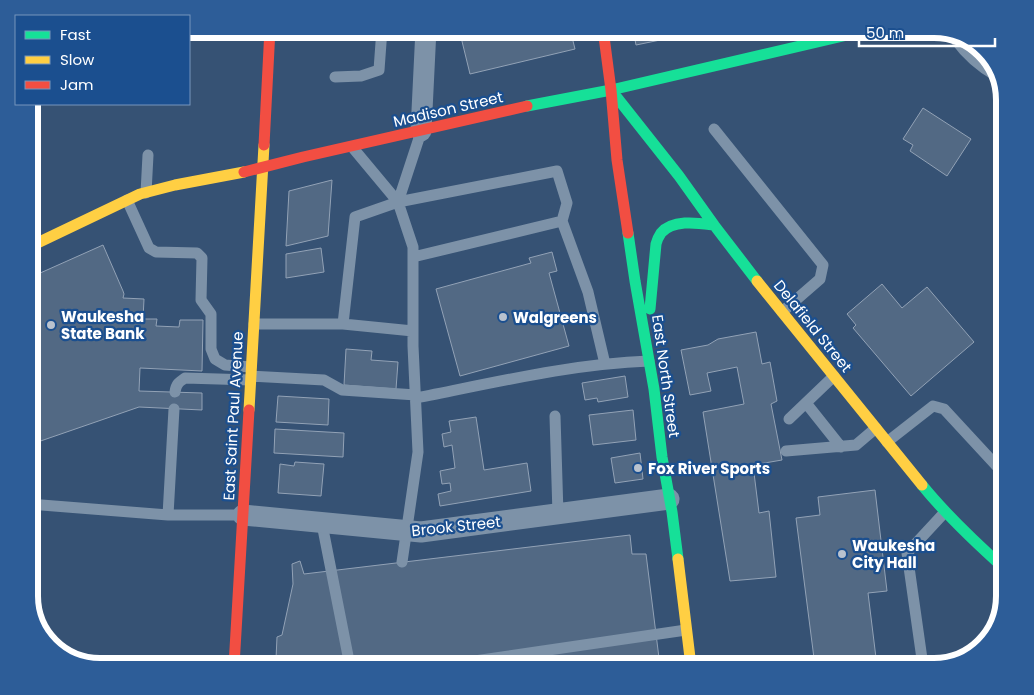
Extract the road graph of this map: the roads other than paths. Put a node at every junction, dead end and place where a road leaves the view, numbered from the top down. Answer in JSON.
{"nodes":[{"id":1,"x":270,"y":37,"type":"edge"},
{"id":2,"x":381,"y":37,"type":"edge"},
{"id":3,"x":426,"y":37,"type":"edge"},
{"id":4,"x":604,"y":37,"type":"edge"},
{"id":5,"x":839,"y":37,"type":"edge"},
{"id":6,"x":967,"y":47,"type":"edge"},
{"id":7,"x":982,"y":60,"type":"edge"},
{"id":8,"x":335,"y":77,"type":"dead end"},
{"id":9,"x":611,"y":90,"type":"junction"},
{"id":10,"x":714,"y":129,"type":"dead end"},
{"id":11,"x":421,"y":131,"type":"junction"},
{"id":12,"x":352,"y":146,"type":"junction"},
{"id":13,"x":148,"y":155,"type":"dead end"},
{"id":14,"x":262,"y":168,"type":"junction"},
{"id":15,"x":146,"y":193,"type":"junction"},
{"id":16,"x":127,"y":200,"type":"junction"},
{"id":17,"x":398,"y":202,"type":"junction"},
{"id":18,"x":562,"y":221,"type":"junction"},
{"id":19,"x":714,"y":225,"type":"junction"},
{"id":20,"x":38,"y":243,"type":"edge"},
{"id":21,"x":413,"y":257,"type":"junction"},
{"id":22,"x":782,"y":312,"type":"junction"},
{"id":23,"x":254,"y":324,"type":"junction"},
{"id":24,"x":343,"y":324,"type":"junction"},
{"id":25,"x":414,"y":331,"type":"junction"},
{"id":26,"x":649,"y":361,"type":"junction"},
{"id":27,"x":605,"y":364,"type":"junction"},
{"id":28,"x":251,"y":374,"type":"junction"},
{"id":29,"x":834,"y":376,"type":"junction"},
{"id":30,"x":175,"y":392,"type":"dead end"},
{"id":31,"x":416,"y":397,"type":"junction"},
{"id":32,"x":806,"y":403,"type":"junction"},
{"id":33,"x":174,"y":409,"type":"dead end"},
{"id":34,"x":555,"y":416,"type":"dead end"},
{"id":35,"x":789,"y":419,"type":"dead end"},
{"id":36,"x":876,"y":428,"type":"junction"},
{"id":37,"x":887,"y":442,"type":"junction"},
{"id":38,"x":841,"y":447,"type":"junction"},
{"id":39,"x":786,"y":451,"type":"dead end"},
{"id":40,"x":996,"y":465,"type":"edge"},
{"id":41,"x":670,"y":499,"type":"junction"},
{"id":42,"x":38,"y":505,"type":"edge"},
{"id":43,"x":945,"y":512,"type":"junction"},
{"id":44,"x":558,"y":514,"type":"junction"},
{"id":45,"x":168,"y":515,"type":"junction"},
{"id":46,"x":243,"y":515,"type":"junction"},
{"id":47,"x":322,"y":524,"type":"junction"},
{"id":48,"x":406,"y":532,"type":"junction"},
{"id":49,"x":996,"y":560,"type":"edge"},
{"id":50,"x":402,"y":562,"type":"dead end"},
{"id":51,"x":686,"y":630,"type":"junction"},
{"id":52,"x":234,"y":658,"type":"edge"},
{"id":53,"x":348,"y":658,"type":"edge"},
{"id":54,"x":495,"y":658,"type":"edge"},
{"id":55,"x":690,"y":658,"type":"edge"},
{"id":56,"x":922,"y":658,"type":"edge"}],
"edges":[{"from":1,"to":14,"type":"main road","name":"East Saint Paul Avenue"},
{"from":2,"to":8,"type":"lane"},
{"from":3,"to":11,"type":"street"},
{"from":4,"to":9,"type":"main road","name":"East North Street"},
{"from":5,"to":9,"type":"main road","name":"Madison Street"},
{"from":6,"to":7,"type":"street"},
{"from":9,"to":11,"type":"main road","name":"Madison Street"},
{"from":9,"to":19,"type":"main road","name":"Delafield Street"},
{"from":9,"to":26,"type":"main road","name":"East North Street"},
{"from":10,"to":22,"type":"lane"},
{"from":11,"to":12,"type":"main road","name":"Madison Street"},
{"from":11,"to":17,"type":"lane"},
{"from":12,"to":14,"type":"main road","name":"Madison Street"},
{"from":12,"to":17,"type":"lane"},
{"from":13,"to":15,"type":"lane"},
{"from":14,"to":15,"type":"main road","name":"Madison Street"},
{"from":14,"to":23,"type":"main road","name":"East Saint Paul Avenue"},
{"from":15,"to":16,"type":"main road","name":"Madison Street"},
{"from":16,"to":20,"type":"main road","name":"Madison Street"},
{"from":16,"to":28,"type":"lane"},
{"from":17,"to":18,"type":"lane"},
{"from":17,"to":21,"type":"lane"},
{"from":17,"to":24,"type":"lane"},
{"from":18,"to":21,"type":"lane"},
{"from":18,"to":27,"type":"lane"},
{"from":19,"to":22,"type":"main road","name":"Delafield Street"},
{"from":19,"to":26,"type":"main road"},
{"from":21,"to":25,"type":"lane"},
{"from":22,"to":29,"type":"main road","name":"Delafield Street"},
{"from":23,"to":24,"type":"lane"},
{"from":23,"to":28,"type":"main road","name":"East Saint Paul Avenue"},
{"from":24,"to":25,"type":"lane"},
{"from":25,"to":31,"type":"lane"},
{"from":26,"to":27,"type":"lane"},
{"from":26,"to":41,"type":"main road","name":"East North Street"},
{"from":27,"to":31,"type":"lane"},
{"from":28,"to":30,"type":"lane"},
{"from":28,"to":31,"type":"lane"},
{"from":28,"to":46,"type":"main road","name":"East Saint Paul Avenue"},
{"from":29,"to":32,"type":"lane"},
{"from":29,"to":36,"type":"main road","name":"Delafield Street"},
{"from":31,"to":48,"type":"lane"},
{"from":32,"to":35,"type":"lane"},
{"from":32,"to":38,"type":"lane"},
{"from":33,"to":45,"type":"lane"},
{"from":34,"to":44,"type":"lane"},
{"from":36,"to":37,"type":"main road","name":"Delafield Street"},
{"from":36,"to":38,"type":"lane"},
{"from":37,"to":40,"type":"lane"},
{"from":37,"to":43,"type":"main road","name":"Delafield Street"},
{"from":38,"to":39,"type":"lane"},
{"from":41,"to":44,"type":"street","name":"Brook Street"},
{"from":41,"to":51,"type":"main road","name":"East North Street"},
{"from":42,"to":45,"type":"lane"},
{"from":43,"to":49,"type":"main road","name":"Delafield Street"},
{"from":43,"to":56,"type":"lane"},
{"from":44,"to":48,"type":"street","name":"Brook Street"},
{"from":45,"to":46,"type":"lane"},
{"from":46,"to":47,"type":"street","name":"Brook Street"},
{"from":46,"to":52,"type":"main road","name":"East Saint Paul Avenue"},
{"from":47,"to":48,"type":"street","name":"Brook Street"},
{"from":47,"to":53,"type":"lane"},
{"from":48,"to":50,"type":"lane"},
{"from":51,"to":54,"type":"lane"},
{"from":51,"to":55,"type":"main road","name":"East North Street"}]}
